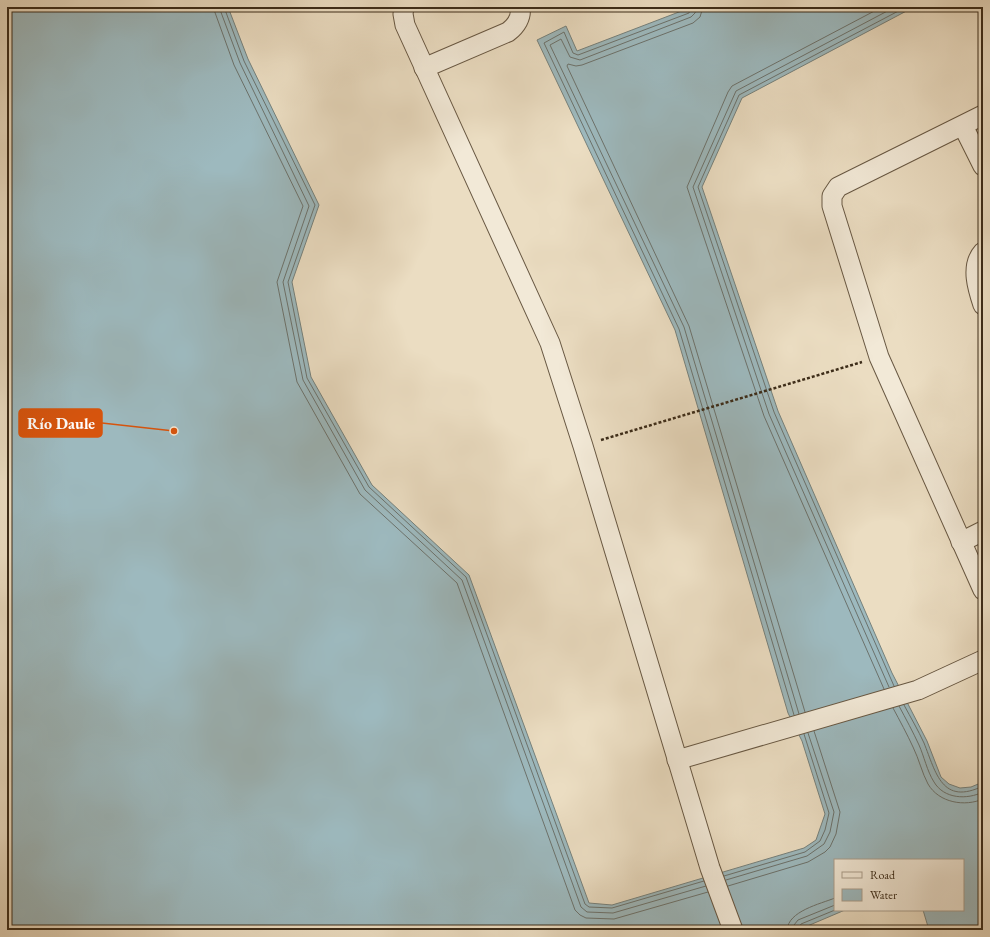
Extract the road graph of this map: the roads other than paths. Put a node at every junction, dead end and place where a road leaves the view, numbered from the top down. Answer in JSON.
{"nodes":[{"id":1,"x":404,"y":7,"type":"edge"},
{"id":2,"x":520,"y":7,"type":"edge"},
{"id":3,"x":424,"y":68,"type":"junction"},
{"id":4,"x":983,"y":116,"type":"edge"},
{"id":5,"x":963,"y":126,"type":"junction"},
{"id":6,"x":983,"y":166,"type":"edge"},
{"id":7,"x":983,"y":252,"type":"edge"},
{"id":8,"x":983,"y":306,"type":"edge"},
{"id":9,"x":983,"y":531,"type":"edge"},
{"id":10,"x":961,"y":542,"type":"junction"},
{"id":11,"x":983,"y":590,"type":"edge"},
{"id":12,"x":983,"y":660,"type":"edge"},
{"id":13,"x":677,"y":760,"type":"junction"},
{"id":14,"x":733,"y":930,"type":"edge"}],
"edges":[{"from":1,"to":3,"type":"street"},
{"from":2,"to":3,"type":"street"},
{"from":3,"to":13,"type":"street"},
{"from":4,"to":5,"type":"street"},
{"from":5,"to":6,"type":"street"},
{"from":5,"to":10,"type":"street"},
{"from":7,"to":8,"type":"street"},
{"from":9,"to":10,"type":"street"},
{"from":10,"to":11,"type":"street"},
{"from":12,"to":13,"type":"street"},
{"from":13,"to":14,"type":"street"}]}
